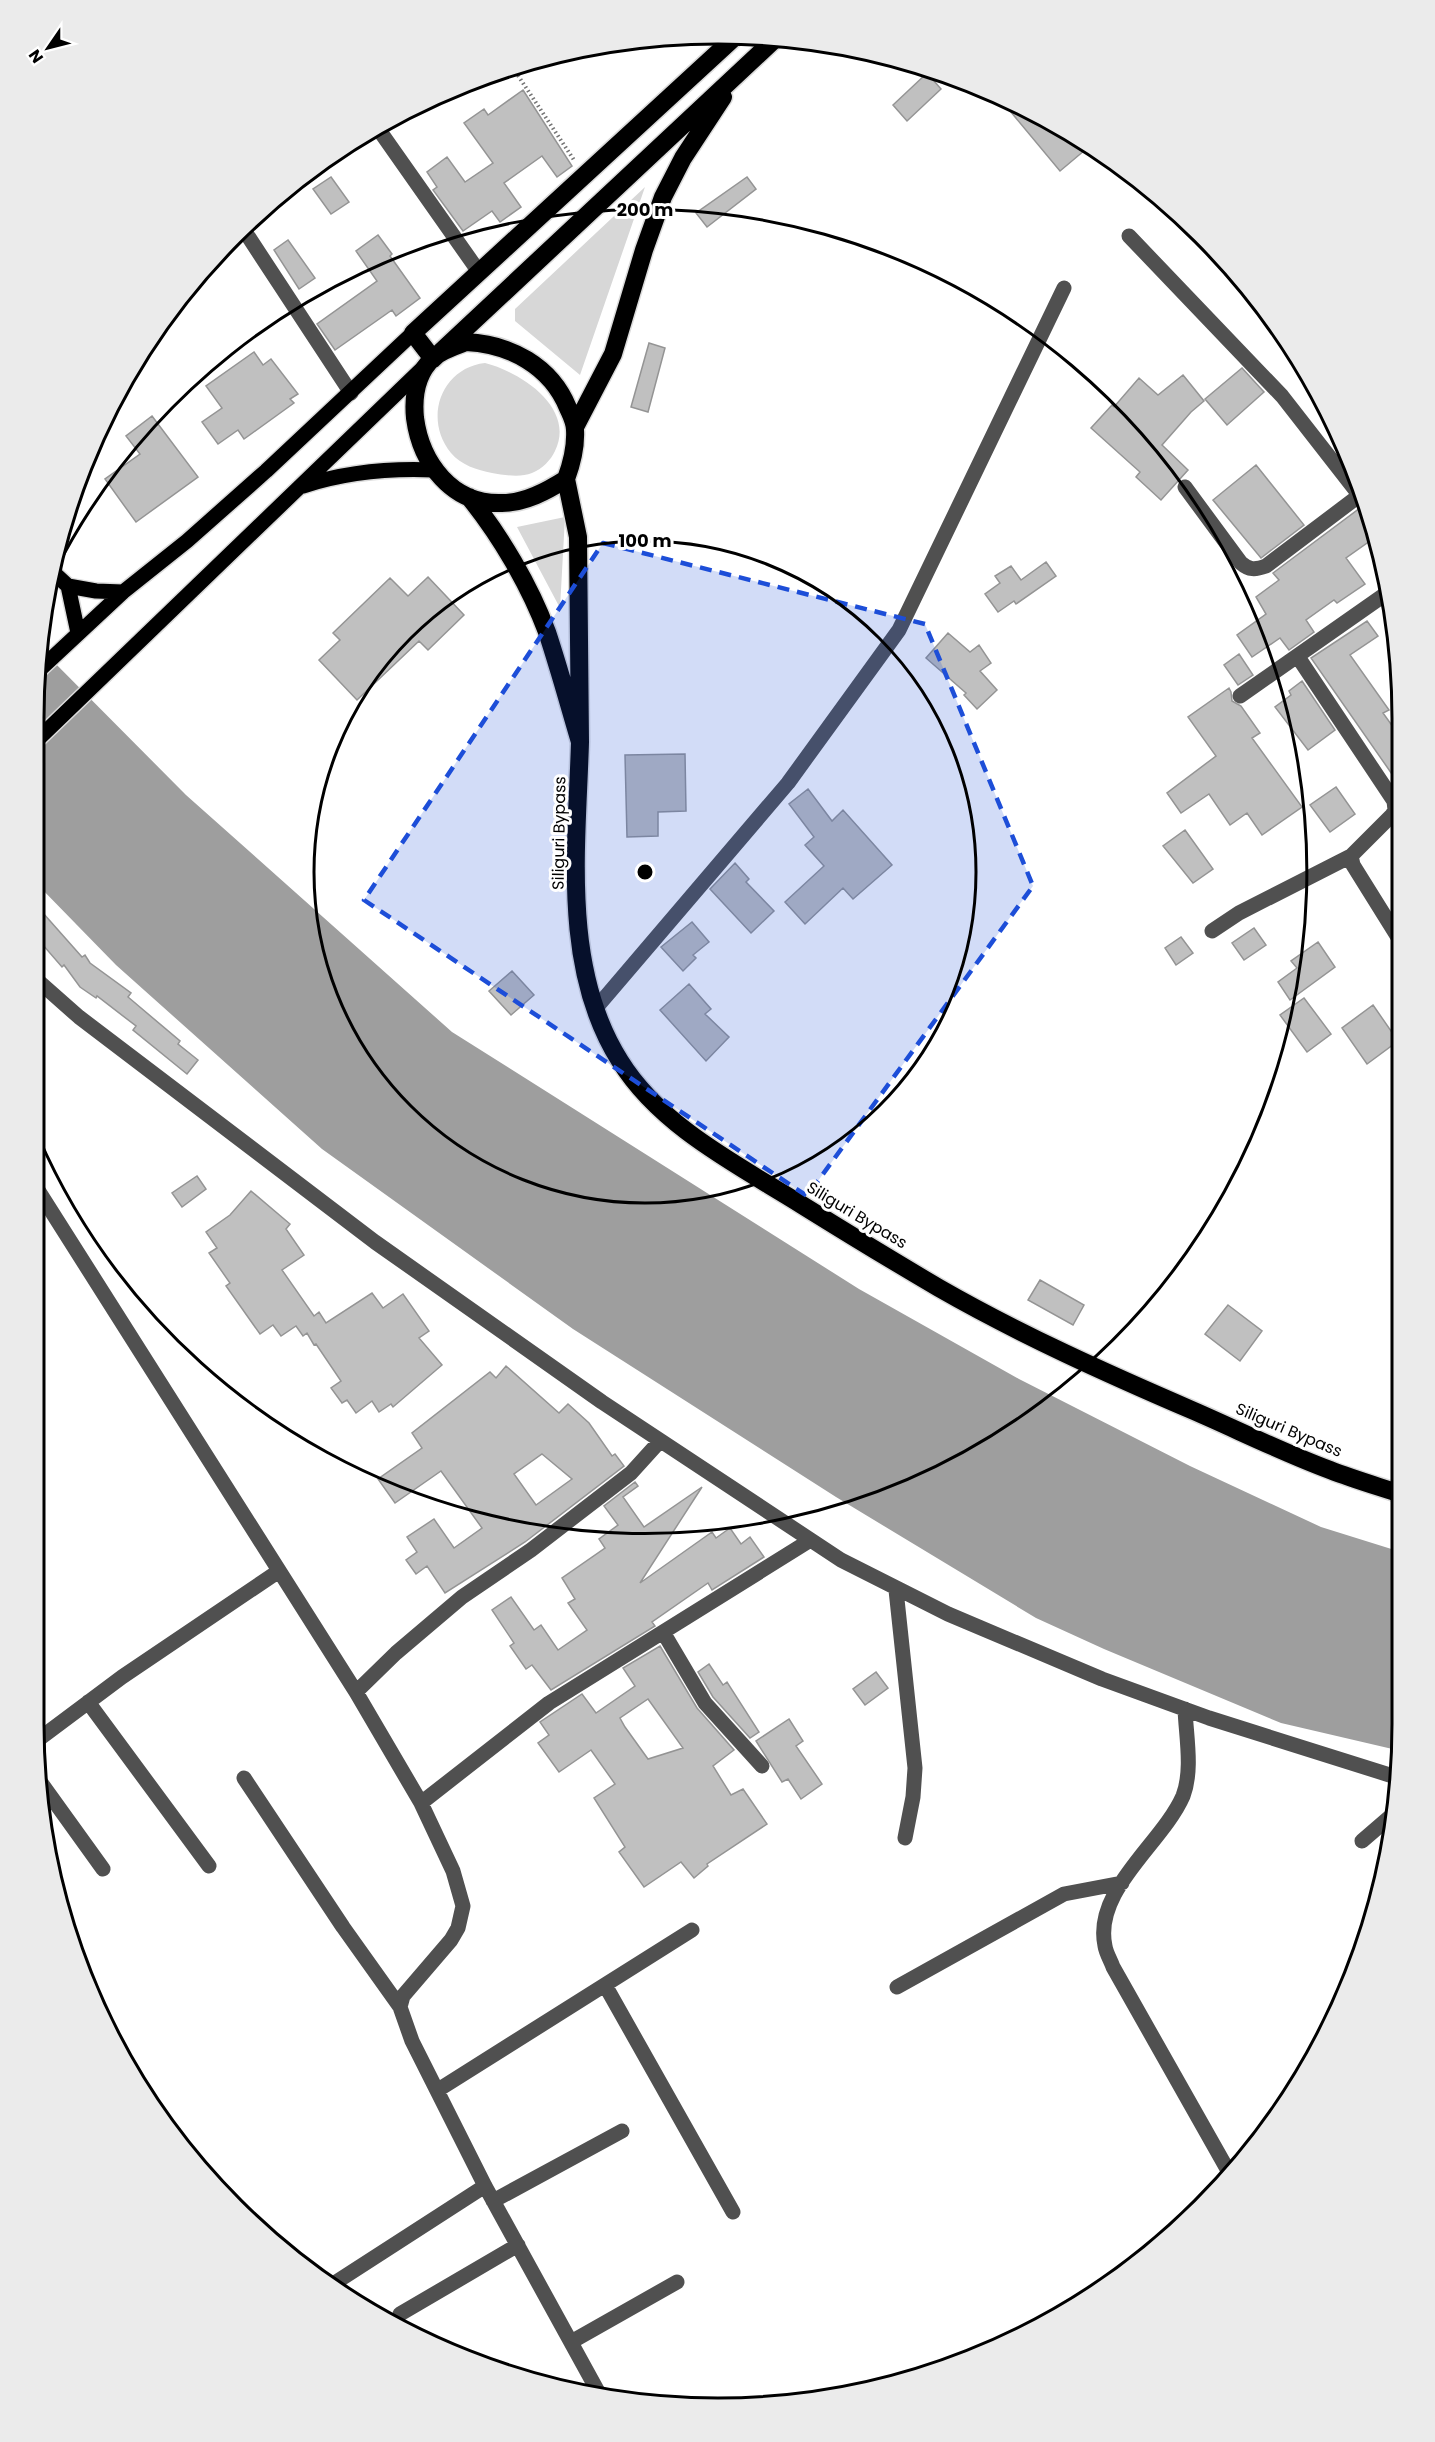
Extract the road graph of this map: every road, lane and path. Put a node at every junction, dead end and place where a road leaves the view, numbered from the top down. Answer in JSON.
{"nodes":[{"id":1,"x":727,"y":44,"type":"edge"},
{"id":2,"x":768,"y":46,"type":"edge"},
{"id":3,"x":740,"y":70,"type":"junction"},
{"id":4,"x":517,"y":74,"type":"edge"},
{"id":5,"x":382,"y":134,"type":"edge"},
{"id":6,"x":585,"y":176,"type":"junction"},
{"id":7,"x":247,"y":235,"type":"edge"},
{"id":8,"x":1129,"y":236,"type":"dead end"},
{"id":9,"x":479,"y":272,"type":"junction"},
{"id":10,"x":1064,"y":288,"type":"dead end"},
{"id":11,"x":413,"y":333,"type":"junction"},
{"id":12,"x":433,"y":358,"type":"junction"},
{"id":13,"x":351,"y":393,"type":"junction"},
{"id":14,"x":575,"y":427,"type":"junction"},
{"id":15,"x":434,"y":470,"type":"junction"},
{"id":16,"x":566,"y":479,"type":"junction"},
{"id":17,"x":1347,"y":479,"type":"edge"},
{"id":18,"x":1185,"y":487,"type":"dead end"},
{"id":19,"x":297,"y":488,"type":"junction"},
{"id":20,"x":469,"y":497,"type":"junction"},
{"id":21,"x":1355,"y":499,"type":"edge"},
{"id":22,"x":58,"y":577,"type":"edge"},
{"id":23,"x":68,"y":586,"type":"junction"},
{"id":24,"x":123,"y":592,"type":"junction"},
{"id":25,"x":1381,"y":597,"type":"edge"},
{"id":26,"x":78,"y":633,"type":"junction"},
{"id":27,"x":1298,"y":657,"type":"junction"},
{"id":28,"x":46,"y":662,"type":"edge"},
{"id":29,"x":1240,"y":696,"type":"dead end"},
{"id":30,"x":44,"y":733,"type":"edge"},
{"id":31,"x":580,"y":742,"type":"junction"},
{"id":32,"x":1392,"y":798,"type":"edge"},
{"id":33,"x":1392,"y":815,"type":"edge"},
{"id":34,"x":1351,"y":856,"type":"junction"},
{"id":35,"x":1392,"y":928,"type":"edge"},
{"id":36,"x":1212,"y":931,"type":"dead end"},
{"id":37,"x":44,"y":986,"type":"edge"},
{"id":38,"x":596,"y":1008,"type":"junction"},
{"id":39,"x":44,"y":1200,"type":"edge"},
{"id":40,"x":660,"y":1441,"type":"junction"},
{"id":41,"x":1392,"y":1491,"type":"edge"},
{"id":42,"x":809,"y":1540,"type":"junction"},
{"id":43,"x":279,"y":1571,"type":"junction"},
{"id":44,"x":896,"y":1590,"type":"junction"},
{"id":45,"x":663,"y":1632,"type":"junction"},
{"id":46,"x":356,"y":1692,"type":"junction"},
{"id":47,"x":88,"y":1702,"type":"junction"},
{"id":48,"x":1185,"y":1709,"type":"junction"},
{"id":49,"x":44,"y":1735,"type":"edge"},
{"id":50,"x":762,"y":1766,"type":"dead end"},
{"id":51,"x":1389,"y":1775,"type":"edge"},
{"id":52,"x":244,"y":1778,"type":"dead end"},
{"id":53,"x":47,"y":1791,"type":"edge"},
{"id":54,"x":421,"y":1803,"type":"junction"},
{"id":55,"x":1384,"y":1822,"type":"edge"},
{"id":56,"x":905,"y":1838,"type":"dead end"},
{"id":57,"x":1362,"y":1841,"type":"dead end"},
{"id":58,"x":210,"y":1866,"type":"dead end"},
{"id":59,"x":103,"y":1869,"type":"dead end"},
{"id":60,"x":1122,"y":1883,"type":"junction"},
{"id":61,"x":692,"y":1929,"type":"dead end"},
{"id":62,"x":605,"y":1985,"type":"junction"},
{"id":63,"x":897,"y":1987,"type":"dead end"},
{"id":64,"x":400,"y":2007,"type":"junction"},
{"id":65,"x":438,"y":2090,"type":"junction"},
{"id":66,"x":622,"y":2131,"type":"dead end"},
{"id":67,"x":1226,"y":2167,"type":"edge"},
{"id":68,"x":485,"y":2186,"type":"junction"},
{"id":69,"x":493,"y":2201,"type":"junction"},
{"id":70,"x":733,"y":2212,"type":"dead end"},
{"id":71,"x":518,"y":2245,"type":"junction"},
{"id":72,"x":338,"y":2281,"type":"edge"},
{"id":73,"x":676,"y":2282,"type":"dead end"},
{"id":74,"x":400,"y":2314,"type":"dead end"},
{"id":75,"x":571,"y":2342,"type":"junction"},
{"id":76,"x":595,"y":2388,"type":"edge"}],
"edges":[{"from":1,"to":6,"type":"highway"},
{"from":2,"to":3,"type":"highway"},
{"from":3,"to":12,"type":"highway"},
{"from":3,"to":14,"type":"highway"},
{"from":4,"to":6,"type":"path"},
{"from":5,"to":9,"type":"street"},
{"from":6,"to":9,"type":"highway"},
{"from":7,"to":13,"type":"street"},
{"from":8,"to":17,"type":"street"},
{"from":9,"to":11,"type":"highway"},
{"from":10,"to":38,"type":"street"},
{"from":11,"to":12,"type":"highway"},
{"from":11,"to":13,"type":"main road"},
{"from":12,"to":14,"type":"highway"},
{"from":12,"to":15,"type":"highway"},
{"from":12,"to":19,"type":"main road"},
{"from":13,"to":24,"type":"main road"},
{"from":14,"to":16,"type":"highway"},
{"from":15,"to":19,"type":"main road"},
{"from":15,"to":20,"type":"highway"},
{"from":16,"to":20,"type":"highway"},
{"from":16,"to":31,"type":"highway","name":"Siliguri Bypass"},
{"from":18,"to":21,"type":"street"},
{"from":19,"to":30,"type":"main road"},
{"from":20,"to":31,"type":"highway"},
{"from":22,"to":23,"type":"main road"},
{"from":23,"to":24,"type":"main road"},
{"from":23,"to":26,"type":"main road"},
{"from":24,"to":26,"type":"main road"},
{"from":25,"to":27,"type":"street"},
{"from":26,"to":28,"type":"main road"},
{"from":27,"to":29,"type":"street"},
{"from":27,"to":32,"type":"street"},
{"from":31,"to":38,"type":"highway","name":"Siliguri Bypass"},
{"from":33,"to":34,"type":"street"},
{"from":34,"to":35,"type":"street"},
{"from":34,"to":36,"type":"street"},
{"from":37,"to":40,"type":"street"},
{"from":38,"to":41,"type":"highway","name":"Siliguri Bypass"},
{"from":39,"to":43,"type":"street"},
{"from":40,"to":42,"type":"street"},
{"from":40,"to":46,"type":"street"},
{"from":42,"to":44,"type":"street"},
{"from":42,"to":45,"type":"street"},
{"from":43,"to":46,"type":"street"},
{"from":43,"to":47,"type":"street"},
{"from":44,"to":48,"type":"street"},
{"from":44,"to":56,"type":"street"},
{"from":45,"to":50,"type":"street"},
{"from":45,"to":54,"type":"street"},
{"from":46,"to":54,"type":"street"},
{"from":47,"to":49,"type":"street"},
{"from":47,"to":58,"type":"street"},
{"from":48,"to":51,"type":"street"},
{"from":48,"to":60,"type":"street"},
{"from":52,"to":64,"type":"street"},
{"from":53,"to":59,"type":"street"},
{"from":54,"to":64,"type":"street"},
{"from":55,"to":57,"type":"street"},
{"from":60,"to":63,"type":"street"},
{"from":60,"to":67,"type":"street"},
{"from":61,"to":62,"type":"street"},
{"from":62,"to":65,"type":"street"},
{"from":62,"to":70,"type":"street"},
{"from":64,"to":65,"type":"street"},
{"from":65,"to":68,"type":"street"},
{"from":66,"to":69,"type":"street"},
{"from":68,"to":69,"type":"street"},
{"from":68,"to":72,"type":"street"},
{"from":69,"to":71,"type":"street"},
{"from":71,"to":74,"type":"street"},
{"from":71,"to":75,"type":"street"},
{"from":73,"to":75,"type":"street"},
{"from":75,"to":76,"type":"street"}]}
